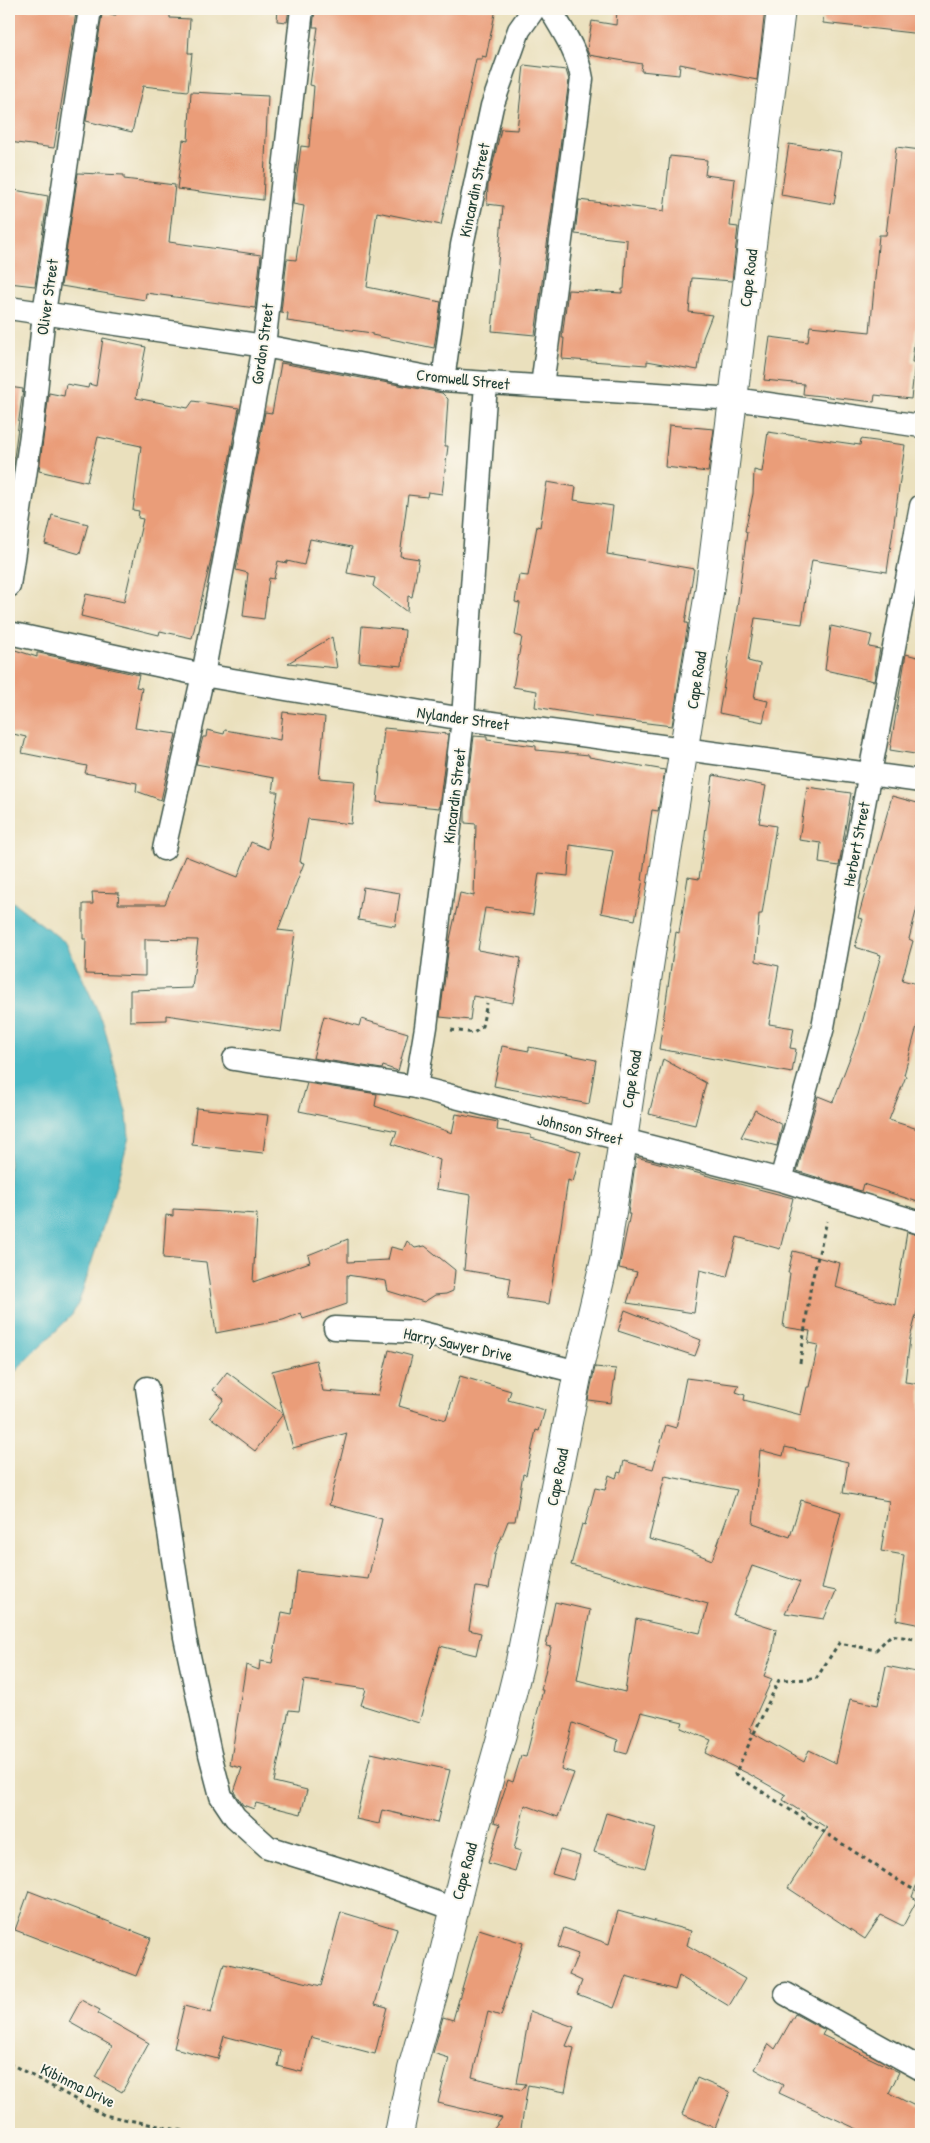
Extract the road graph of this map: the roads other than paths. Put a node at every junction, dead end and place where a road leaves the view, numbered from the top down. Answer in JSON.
{"nodes":[{"id":1,"x":90,"y":9,"type":"edge"},
{"id":2,"x":302,"y":9,"type":"edge"},
{"id":3,"x":534,"y":9,"type":"edge"},
{"id":4,"x":550,"y":9,"type":"edge"},
{"id":5,"x":781,"y":9,"type":"edge"},
{"id":6,"x":9,"y":308,"type":"edge"},
{"id":7,"x":44,"y":313,"type":"junction"},
{"id":8,"x":264,"y":346,"type":"junction"},
{"id":9,"x":443,"y":380,"type":"junction"},
{"id":10,"x":486,"y":383,"type":"junction"},
{"id":11,"x":542,"y":386,"type":"junction"},
{"id":12,"x":734,"y":399,"type":"junction"},
{"id":13,"x":921,"y":426,"type":"edge"},
{"id":14,"x":921,"y":506,"type":"edge"},
{"id":15,"x":9,"y":586,"type":"edge"},
{"id":16,"x":9,"y":633,"type":"edge"},
{"id":17,"x":203,"y":675,"type":"junction"},
{"id":18,"x":463,"y":719,"type":"junction"},
{"id":19,"x":686,"y":747,"type":"junction"},
{"id":20,"x":869,"y":774,"type":"junction"},
{"id":21,"x":921,"y":781,"type":"edge"},
{"id":22,"x":164,"y":849,"type":"dead end"},
{"id":23,"x":234,"y":1059,"type":"dead end"},
{"id":24,"x":416,"y":1087,"type":"junction"},
{"id":25,"x":622,"y":1139,"type":"junction"},
{"id":26,"x":781,"y":1180,"type":"junction"},
{"id":27,"x":921,"y":1223,"type":"edge"},
{"id":28,"x":335,"y":1328,"type":"dead end"},
{"id":29,"x":578,"y":1372,"type":"junction"},
{"id":30,"x":147,"y":1388,"type":"dead end"},
{"id":31,"x":454,"y":1909,"type":"junction"},
{"id":32,"x":786,"y":1994,"type":"dead end"},
{"id":33,"x":921,"y":2069,"type":"edge"},
{"id":34,"x":399,"y":2134,"type":"edge"}],
"edges":[{"from":1,"to":7,"type":"street","name":"Oliver Street"},
{"from":2,"to":8,"type":"street","name":"Gordon Street"},
{"from":3,"to":9,"type":"street","name":"Kincardin Street"},
{"from":4,"to":11,"type":"street"},
{"from":5,"to":12,"type":"street","name":"Cape Road"},
{"from":6,"to":7,"type":"street","name":"Cromwell Street"},
{"from":7,"to":8,"type":"street","name":"Cromwell Street"},
{"from":7,"to":15,"type":"street","name":"Oliver Street"},
{"from":8,"to":9,"type":"street","name":"Cromwell Street"},
{"from":8,"to":17,"type":"street","name":"Gordon Street"},
{"from":9,"to":10,"type":"street","name":"Cromwell Street"},
{"from":10,"to":11,"type":"street","name":"Cromwell Street"},
{"from":10,"to":18,"type":"street","name":"Kincardin Street"},
{"from":11,"to":12,"type":"street","name":"Cromwell Street"},
{"from":12,"to":13,"type":"street","name":"Cromwell Street"},
{"from":12,"to":19,"type":"street","name":"Cape Road"},
{"from":14,"to":20,"type":"street","name":"Herbert Street"},
{"from":16,"to":17,"type":"street","name":"Nylander Street"},
{"from":17,"to":18,"type":"street","name":"Nylander Street"},
{"from":17,"to":22,"type":"street","name":"Gordon Street"},
{"from":18,"to":19,"type":"street","name":"Nylander Street"},
{"from":18,"to":24,"type":"street","name":"Kincardin Street"},
{"from":19,"to":20,"type":"street","name":"Nylander Street"},
{"from":19,"to":25,"type":"street","name":"Cape Road"},
{"from":20,"to":21,"type":"street","name":"Nylander Street"},
{"from":20,"to":26,"type":"street","name":"Herbert Street"},
{"from":23,"to":24,"type":"street","name":"Johnson Street"},
{"from":24,"to":25,"type":"street","name":"Johnson Street"},
{"from":25,"to":26,"type":"street","name":"Johnson Street"},
{"from":25,"to":29,"type":"street","name":"Cape Road"},
{"from":26,"to":27,"type":"street","name":"Johnson Street"},
{"from":28,"to":29,"type":"street","name":"Harry Sawyer Drive"},
{"from":29,"to":31,"type":"street","name":"Cape Road"},
{"from":30,"to":31,"type":"street"},
{"from":31,"to":34,"type":"street","name":"Cape Road"},
{"from":32,"to":33,"type":"street"}]}
